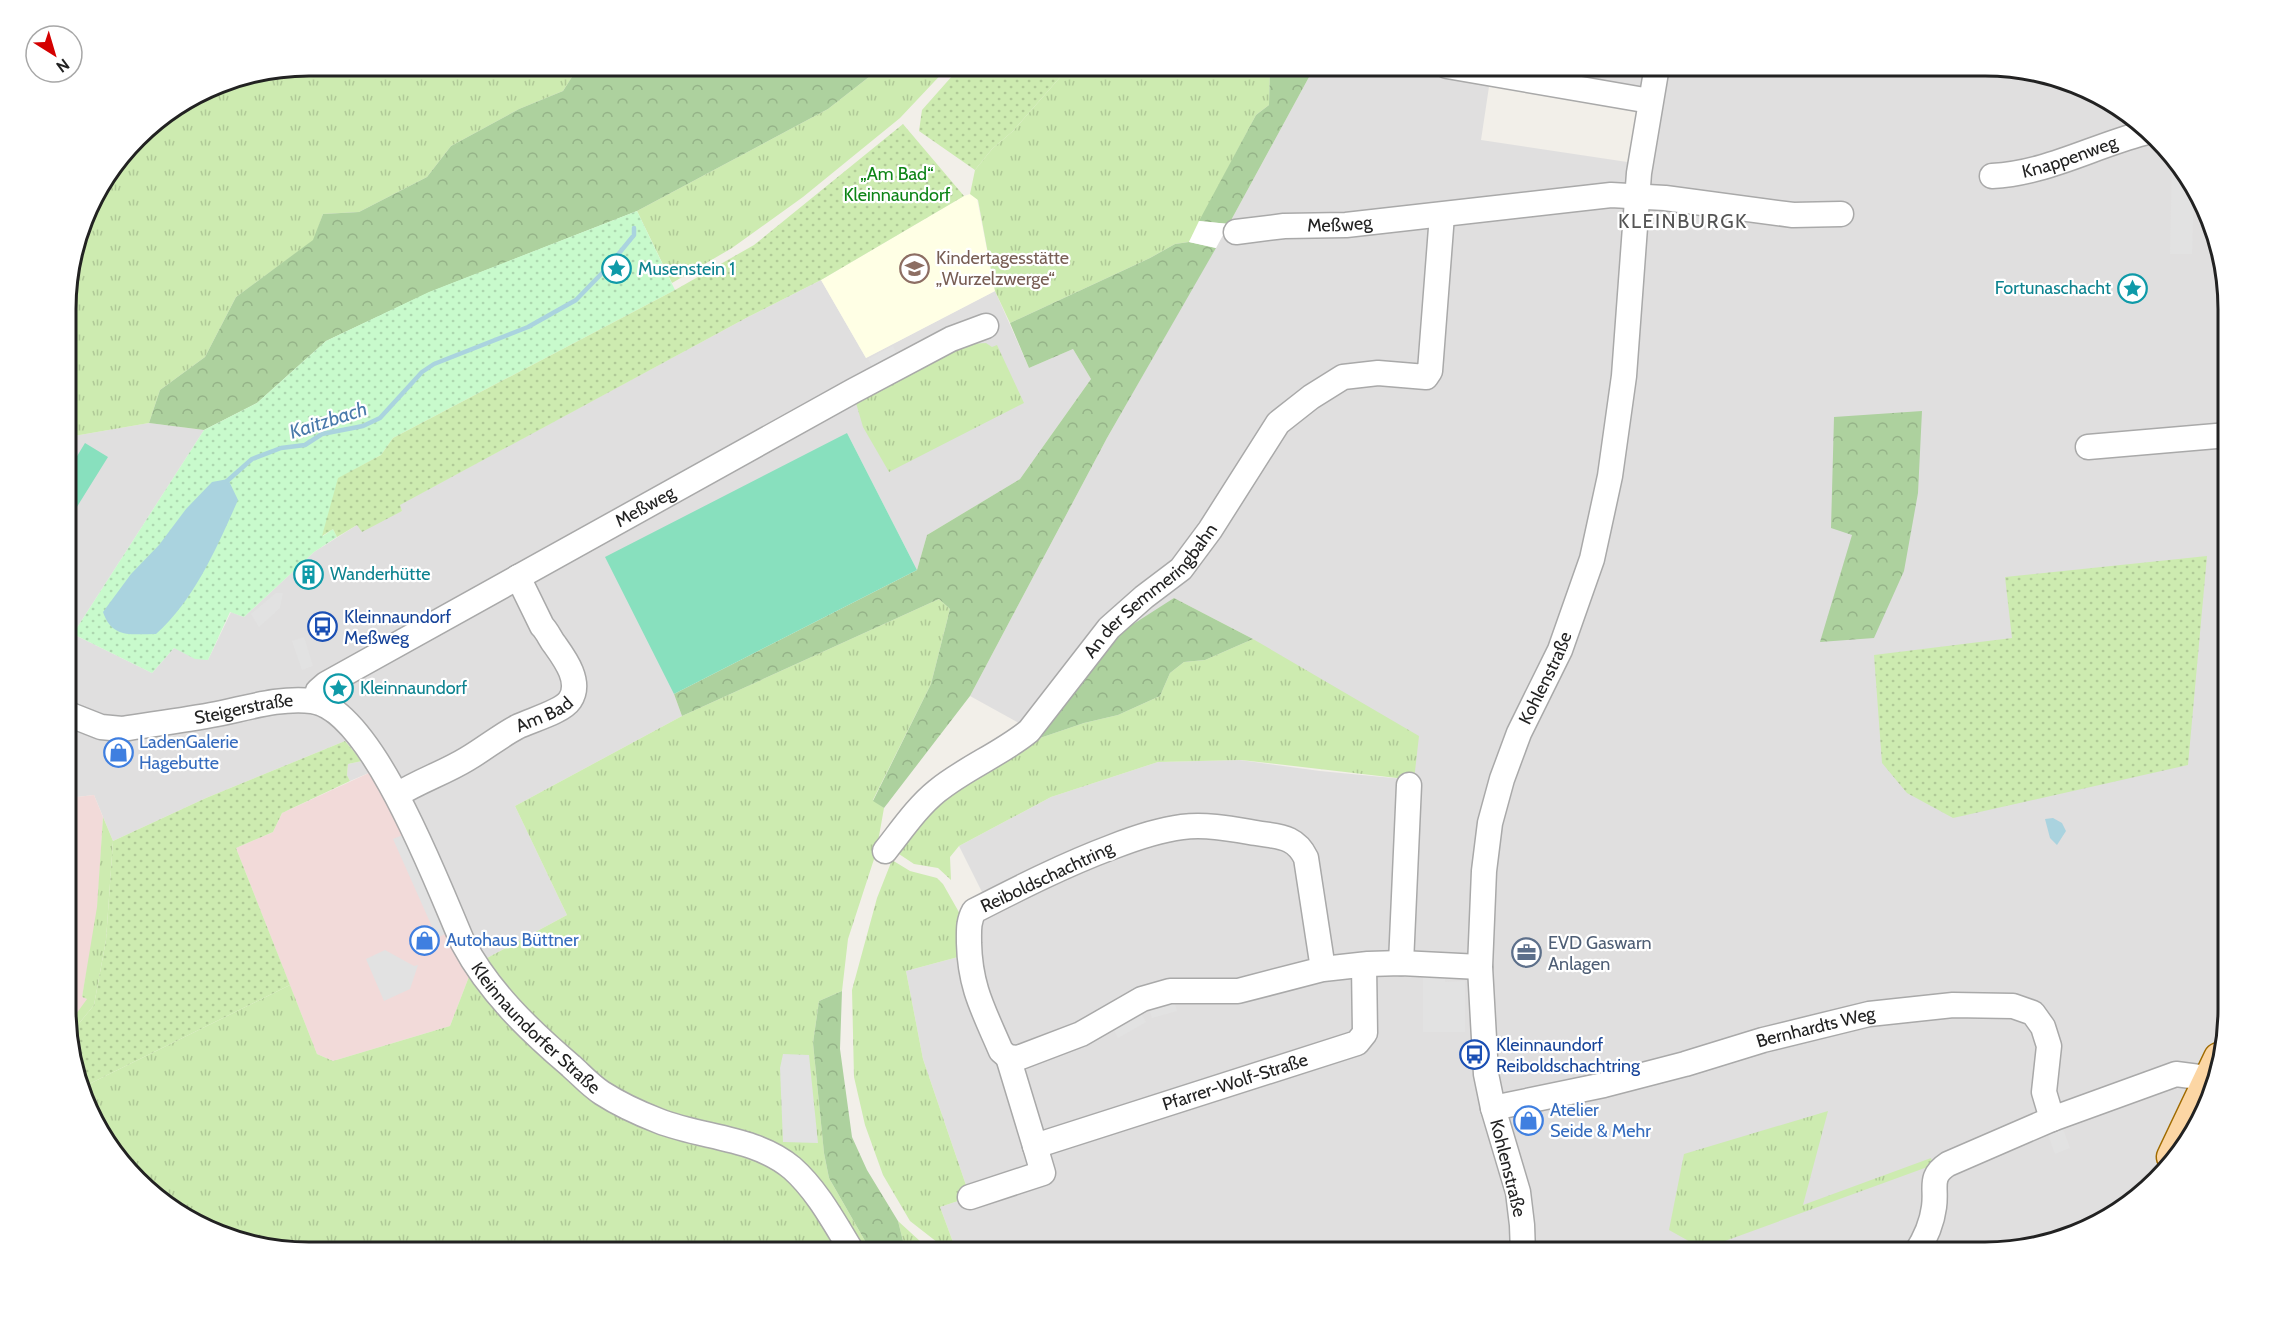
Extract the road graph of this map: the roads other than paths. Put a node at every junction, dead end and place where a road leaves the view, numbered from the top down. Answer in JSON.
{"nodes":[{"id":1,"x":1505,"y":76,"type":"edge"},
{"id":2,"x":1655,"y":76,"type":"edge"},
{"id":3,"x":1650,"y":101,"type":"junction"},
{"id":4,"x":2139,"y":134,"type":"edge"},
{"id":5,"x":1992,"y":177,"type":"dead end"},
{"id":6,"x":1636,"y":197,"type":"junction"},
{"id":7,"x":1840,"y":214,"type":"dead end"},
{"id":8,"x":1442,"y":215,"type":"junction"},
{"id":9,"x":1236,"y":232,"type":"dead end"},
{"id":10,"x":986,"y":326,"type":"dead end"},
{"id":11,"x":2218,"y":436,"type":"edge"},
{"id":12,"x":2088,"y":447,"type":"dead end"},
{"id":13,"x":518,"y":578,"type":"junction"},
{"id":14,"x":315,"y":701,"type":"junction"},
{"id":15,"x":76,"y":717,"type":"edge"},
{"id":16,"x":1409,"y":785,"type":"dead end"},
{"id":17,"x":397,"y":795,"type":"junction"},
{"id":18,"x":885,"y":851,"type":"dead end"},
{"id":19,"x":1401,"y":963,"type":"junction"},
{"id":20,"x":1364,"y":965,"type":"junction"},
{"id":21,"x":1480,"y":967,"type":"junction"},
{"id":22,"x":1323,"y":969,"type":"junction"},
{"id":23,"x":1008,"y":1057,"type":"junction"},
{"id":24,"x":2211,"y":1071,"type":"edge"},
{"id":25,"x":2205,"y":1087,"type":"edge"},
{"id":26,"x":1493,"y":1108,"type":"junction"},
{"id":27,"x":2052,"y":1119,"type":"junction"},
{"id":28,"x":2185,"y":1129,"type":"edge"},
{"id":29,"x":1035,"y":1146,"type":"junction"},
{"id":30,"x":970,"y":1197,"type":"dead end"},
{"id":31,"x":846,"y":1242,"type":"edge"},
{"id":32,"x":1523,"y":1242,"type":"edge"},
{"id":33,"x":1921,"y":1242,"type":"edge"}],
"edges":[{"from":1,"to":3,"type":"street"},
{"from":2,"to":3,"type":"street","name":"Kohlenstraße"},
{"from":3,"to":6,"type":"street","name":"Kohlenstraße"},
{"from":4,"to":5,"type":"street","name":"Knappenweg"},
{"from":6,"to":7,"type":"street"},
{"from":6,"to":8,"type":"street","name":"Meßweg"},
{"from":6,"to":21,"type":"street","name":"Kohlenstraße"},
{"from":8,"to":9,"type":"street","name":"Meßweg"},
{"from":8,"to":18,"type":"street","name":"An der Semmeringbahn"},
{"from":10,"to":13,"type":"street","name":"Meßweg"},
{"from":11,"to":12,"type":"street"},
{"from":13,"to":14,"type":"street","name":"Meßweg"},
{"from":13,"to":17,"type":"street","name":"Am Bad"},
{"from":14,"to":15,"type":"street","name":"Steigerstraße"},
{"from":14,"to":17,"type":"street","name":"Kleinnaundorfer Straße"},
{"from":16,"to":19,"type":"street"},
{"from":17,"to":31,"type":"street","name":"Kleinnaundorfer Straße"},
{"from":19,"to":20,"type":"street"},
{"from":19,"to":21,"type":"street"},
{"from":20,"to":22,"type":"street"},
{"from":20,"to":29,"type":"street","name":"Pfarrer-Wolf-Straße"},
{"from":21,"to":26,"type":"street","name":"Kohlenstraße"},
{"from":22,"to":23,"type":"street"},
{"from":22,"to":23,"type":"street","name":"Reiboldschachtring"},
{"from":23,"to":29,"type":"street"},
{"from":24,"to":27,"type":"street"},
{"from":25,"to":28,"type":"main road"},
{"from":26,"to":27,"type":"street","name":"Bernhardts Weg"},
{"from":26,"to":32,"type":"street","name":"Kohlenstraße"},
{"from":27,"to":33,"type":"street"},
{"from":29,"to":30,"type":"street"}]}
